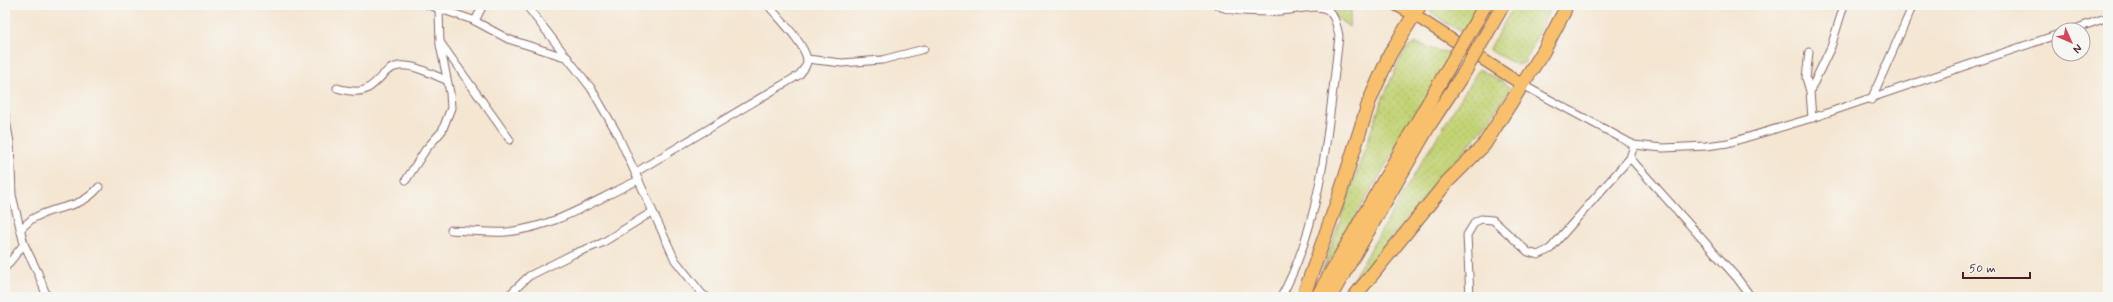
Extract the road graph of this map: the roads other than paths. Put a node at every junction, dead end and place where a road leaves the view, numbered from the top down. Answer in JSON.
{"nodes":[{"id":1,"x":428,"y":5,"type":"edge"},
{"id":2,"x":482,"y":5,"type":"edge"},
{"id":3,"x":526,"y":5,"type":"edge"},
{"id":4,"x":768,"y":5,"type":"edge"},
{"id":5,"x":1217,"y":5,"type":"edge"},
{"id":6,"x":1396,"y":5,"type":"edge"},
{"id":7,"x":1485,"y":5,"type":"edge"},
{"id":8,"x":1503,"y":5,"type":"edge"},
{"id":9,"x":1566,"y":5,"type":"edge"},
{"id":10,"x":1844,"y":5,"type":"edge"},
{"id":11,"x":1913,"y":5,"type":"edge"},
{"id":12,"x":439,"y":9,"type":"junction"},
{"id":13,"x":1417,"y":10,"type":"edge"},
{"id":14,"x":2108,"y":17,"type":"edge"},
{"id":15,"x":475,"y":21,"type":"junction"},
{"id":16,"x":2091,"y":23,"type":"edge"},
{"id":17,"x":2051,"y":37,"type":"edge"},
{"id":18,"x":440,"y":42,"type":"junction"},
{"id":19,"x":924,"y":49,"type":"dead end"},
{"id":20,"x":1808,"y":52,"type":"dead end"},
{"id":21,"x":568,"y":58,"type":"junction"},
{"id":22,"x":807,"y":59,"type":"junction"},
{"id":23,"x":446,"y":80,"type":"junction"},
{"id":24,"x":1521,"y":84,"type":"junction"},
{"id":25,"x":337,"y":88,"type":"dead end"},
{"id":26,"x":1810,"y":91,"type":"junction"},
{"id":27,"x":1870,"y":100,"type":"junction"},
{"id":28,"x":5,"y":114,"type":"edge"},
{"id":29,"x":1812,"y":118,"type":"junction"},
{"id":30,"x":510,"y":140,"type":"dead end"},
{"id":31,"x":1634,"y":144,"type":"junction"},
{"id":32,"x":1630,"y":158,"type":"junction"},
{"id":33,"x":636,"y":172,"type":"junction"},
{"id":34,"x":406,"y":180,"type":"dead end"},
{"id":35,"x":639,"y":180,"type":"junction"},
{"id":36,"x":99,"y":187,"type":"dead end"},
{"id":37,"x":652,"y":212,"type":"junction"},
{"id":38,"x":20,"y":230,"type":"junction"},
{"id":39,"x":451,"y":230,"type":"dead end"},
{"id":40,"x":24,"y":244,"type":"junction"},
{"id":41,"x":5,"y":268,"type":"edge"},
{"id":42,"x":47,"y":297,"type":"edge"},
{"id":43,"x":507,"y":297,"type":"edge"},
{"id":44,"x":707,"y":297,"type":"edge"},
{"id":45,"x":1281,"y":297,"type":"edge"},
{"id":46,"x":1303,"y":297,"type":"edge"},
{"id":47,"x":1317,"y":297,"type":"edge"},
{"id":48,"x":1330,"y":297,"type":"edge"},
{"id":49,"x":1354,"y":297,"type":"edge"},
{"id":50,"x":1470,"y":297,"type":"edge"},
{"id":51,"x":1751,"y":297,"type":"edge"}],
"edges":[{"from":1,"to":12,"type":"street"},
{"from":2,"to":15,"type":"street"},
{"from":3,"to":21,"type":"street"},
{"from":4,"to":22,"type":"street"},
{"from":5,"to":45,"type":"street"},
{"from":6,"to":13,"type":"main road"},
{"from":7,"to":47,"type":"highway","bridge":true},
{"from":8,"to":48,"type":"highway","bridge":true},
{"from":9,"to":24,"type":"highway"},
{"from":10,"to":26,"type":"street"},
{"from":11,"to":27,"type":"street"},
{"from":12,"to":15,"type":"street"},
{"from":12,"to":18,"type":"street"},
{"from":13,"to":24,"type":"main road"},
{"from":13,"to":46,"type":"highway"},
{"from":14,"to":16,"type":"street"},
{"from":15,"to":21,"type":"street"},
{"from":17,"to":27,"type":"street"},
{"from":18,"to":23,"type":"street"},
{"from":18,"to":30,"type":"street"},
{"from":19,"to":22,"type":"street"},
{"from":20,"to":26,"type":"street"},
{"from":21,"to":33,"type":"street"},
{"from":22,"to":33,"type":"street"},
{"from":23,"to":25,"type":"street"},
{"from":23,"to":34,"type":"street"},
{"from":24,"to":31,"type":"street"},
{"from":24,"to":49,"type":"highway"},
{"from":26,"to":29,"type":"street"},
{"from":27,"to":29,"type":"street"},
{"from":28,"to":38,"type":"street"},
{"from":29,"to":31,"type":"street"},
{"from":31,"to":32,"type":"street"},
{"from":32,"to":50,"type":"street"},
{"from":32,"to":51,"type":"street"},
{"from":33,"to":35,"type":"street"},
{"from":35,"to":37,"type":"street"},
{"from":35,"to":39,"type":"street"},
{"from":36,"to":38,"type":"street"},
{"from":37,"to":43,"type":"street"},
{"from":37,"to":44,"type":"street"},
{"from":38,"to":40,"type":"street"},
{"from":40,"to":41,"type":"street"},
{"from":40,"to":42,"type":"street"}]}
